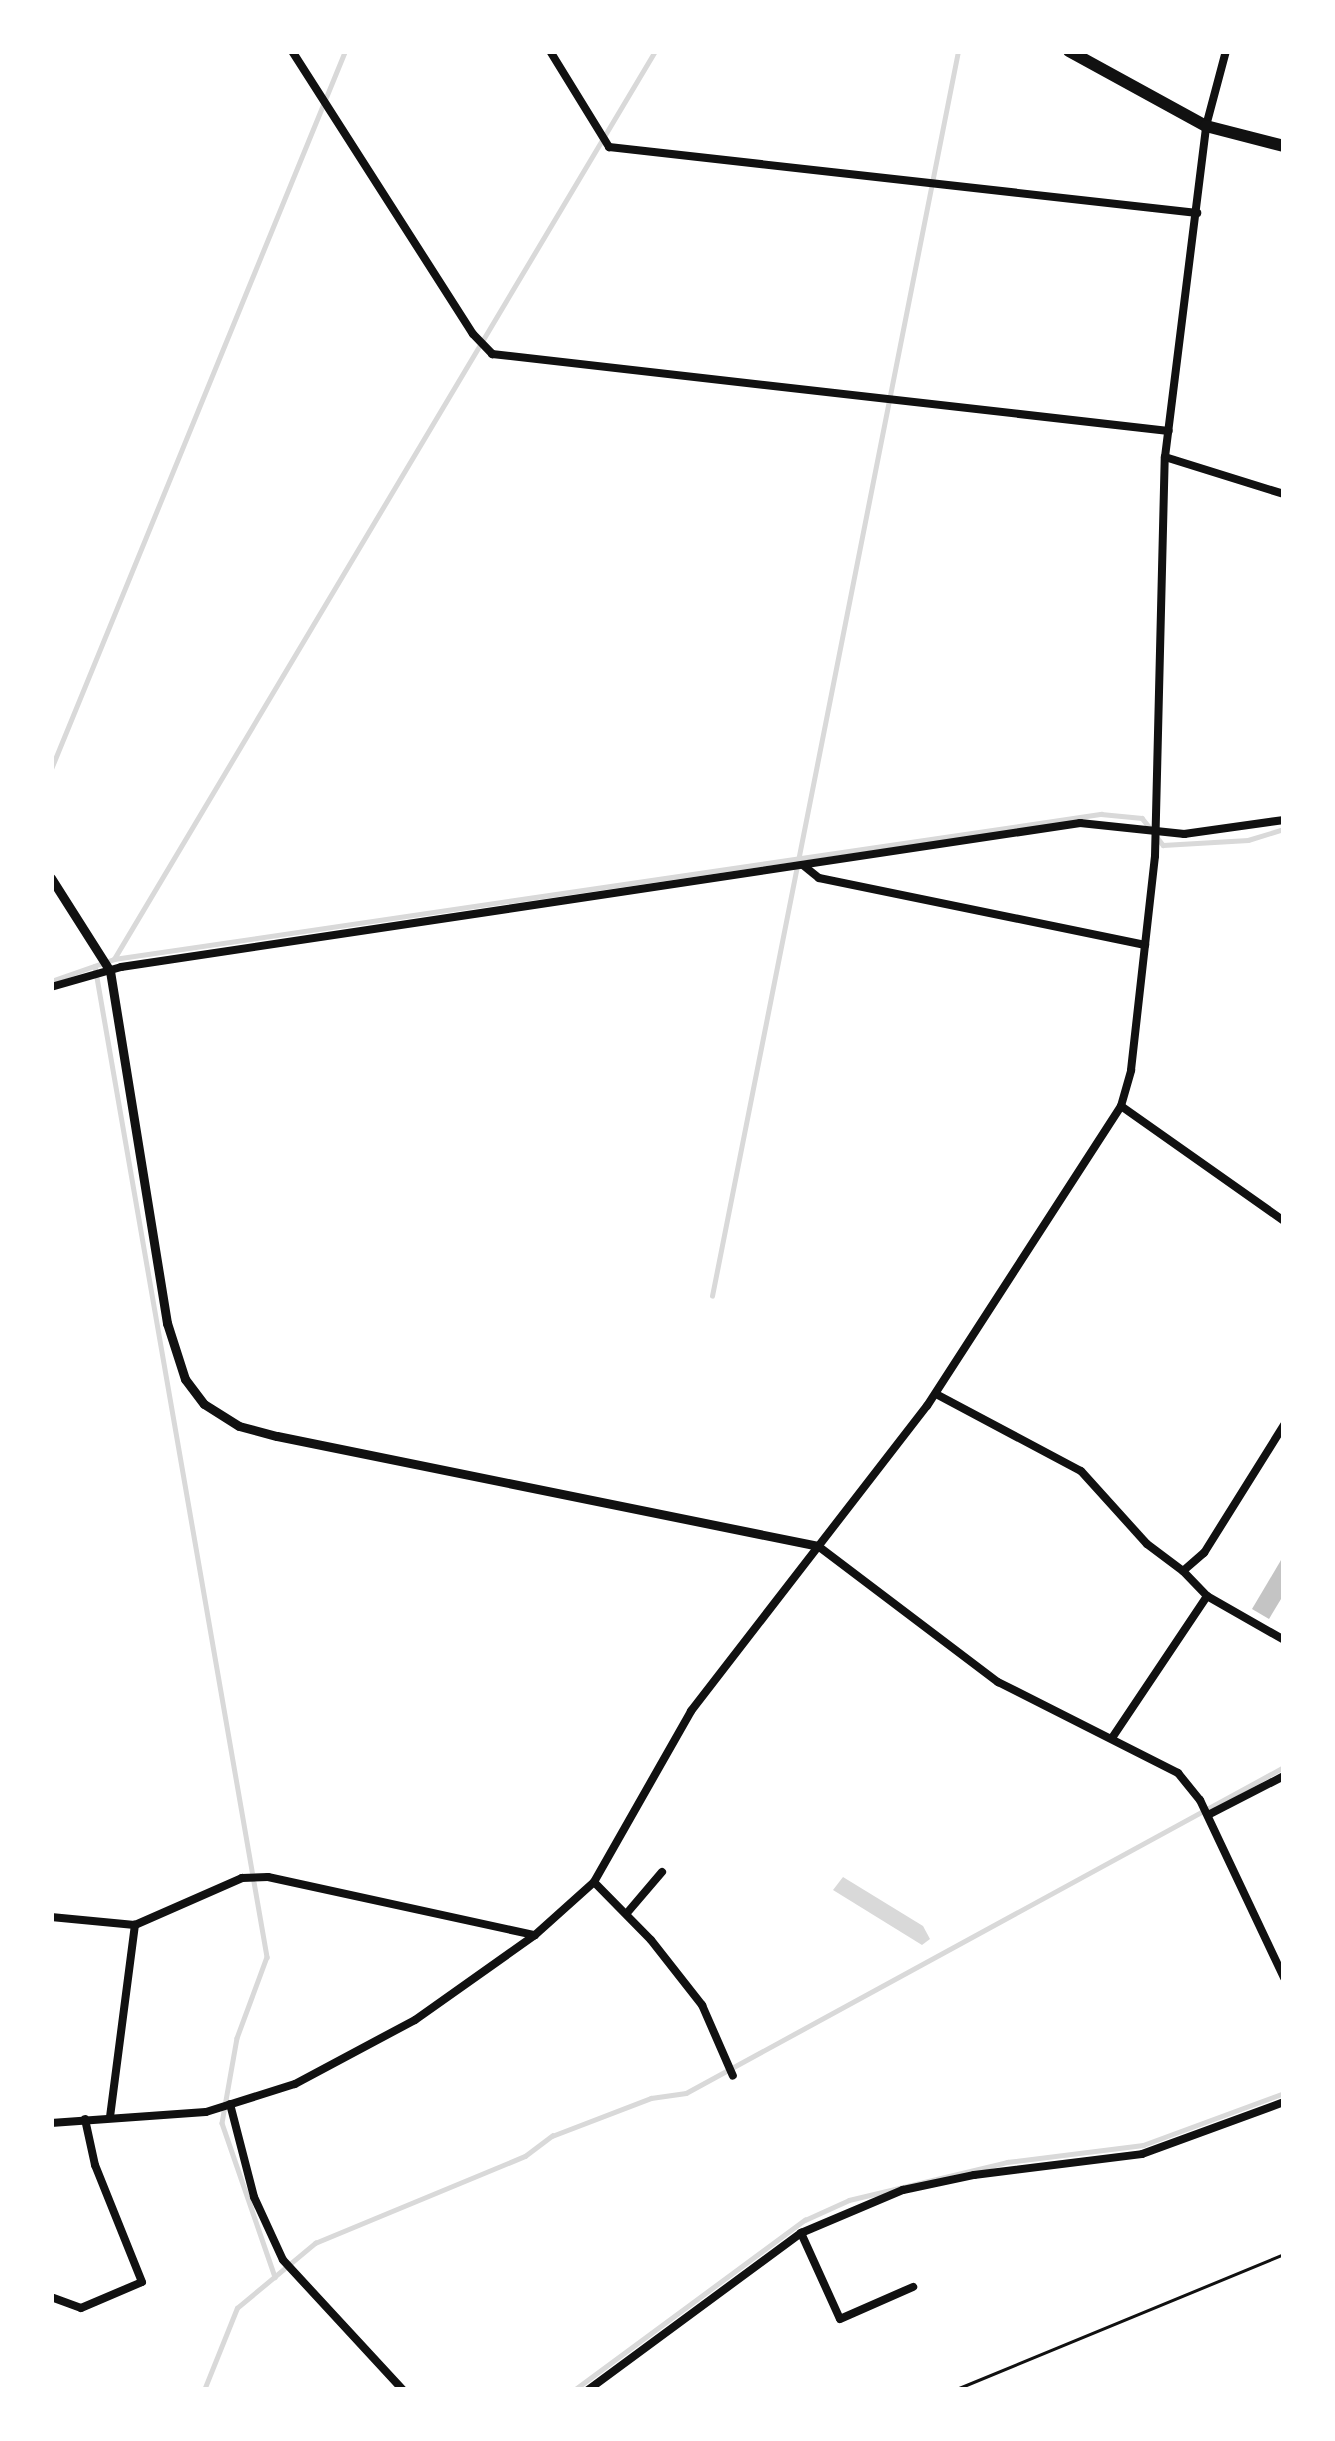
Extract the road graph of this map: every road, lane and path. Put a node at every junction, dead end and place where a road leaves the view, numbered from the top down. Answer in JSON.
{"nodes":[{"id":1,"x":292,"y":51,"type":"edge"},
{"id":2,"x":550,"y":51,"type":"edge"},
{"id":3,"x":1069,"y":51,"type":"edge"},
{"id":4,"x":1226,"y":51,"type":"edge"},
{"id":5,"x":1206,"y":126,"type":"junction"},
{"id":6,"x":1284,"y":146,"type":"edge"},
{"id":7,"x":1197,"y":213,"type":"junction"},
{"id":8,"x":1169,"y":431,"type":"junction"},
{"id":9,"x":1165,"y":457,"type":"junction"},
{"id":10,"x":1284,"y":494,"type":"edge"},
{"id":11,"x":1284,"y":820,"type":"edge"},
{"id":12,"x":1156,"y":833,"type":"junction"},
{"id":13,"x":802,"y":864,"type":"junction"},
{"id":14,"x":51,"y":878,"type":"edge"},
{"id":15,"x":1145,"y":945,"type":"junction"},
{"id":16,"x":110,"y":971,"type":"junction"},
{"id":17,"x":51,"y":987,"type":"edge"},
{"id":18,"x":1121,"y":1106,"type":"junction"},
{"id":19,"x":1284,"y":1221,"type":"edge"},
{"id":20,"x":936,"y":1394,"type":"junction"},
{"id":21,"x":1284,"y":1425,"type":"edge"},
{"id":22,"x":818,"y":1546,"type":"junction"},
{"id":23,"x":1183,"y":1570,"type":"junction"},
{"id":24,"x":1207,"y":1596,"type":"junction"},
{"id":25,"x":1284,"y":1640,"type":"edge"},
{"id":26,"x":1112,"y":1738,"type":"junction"},
{"id":27,"x":1284,"y":1776,"type":"edge"},
{"id":28,"x":1208,"y":1816,"type":"junction"},
{"id":29,"x":662,"y":1871,"type":"dead end"},
{"id":30,"x":595,"y":1882,"type":"junction"},
{"id":31,"x":627,"y":1912,"type":"junction"},
{"id":32,"x":51,"y":1917,"type":"edge"},
{"id":33,"x":135,"y":1925,"type":"junction"},
{"id":34,"x":536,"y":1935,"type":"junction"},
{"id":35,"x":1284,"y":1978,"type":"edge"},
{"id":36,"x":733,"y":2076,"type":"dead end"},
{"id":37,"x":1284,"y":2102,"type":"edge"},
{"id":38,"x":230,"y":2104,"type":"junction"},
{"id":39,"x":110,"y":2117,"type":"junction"},
{"id":40,"x":85,"y":2119,"type":"junction"},
{"id":41,"x":51,"y":2123,"type":"edge"},
{"id":42,"x":801,"y":2233,"type":"junction"},
{"id":43,"x":1284,"y":2254,"type":"edge"},
{"id":44,"x":913,"y":2287,"type":"dead end"},
{"id":45,"x":51,"y":2297,"type":"edge"},
{"id":46,"x":403,"y":2390,"type":"edge"},
{"id":47,"x":587,"y":2390,"type":"edge"},
{"id":48,"x":954,"y":2390,"type":"edge"}],
"edges":[{"from":1,"to":8,"type":"street"},
{"from":2,"to":7,"type":"street"},
{"from":3,"to":5,"type":"main road"},
{"from":4,"to":5,"type":"street"},
{"from":5,"to":6,"type":"main road"},
{"from":5,"to":7,"type":"street"},
{"from":7,"to":8,"type":"street"},
{"from":8,"to":9,"type":"street"},
{"from":9,"to":10,"type":"street"},
{"from":9,"to":12,"type":"street"},
{"from":11,"to":12,"type":"street"},
{"from":12,"to":13,"type":"street"},
{"from":12,"to":15,"type":"street"},
{"from":13,"to":15,"type":"street"},
{"from":13,"to":16,"type":"street"},
{"from":14,"to":16,"type":"street"},
{"from":15,"to":18,"type":"street"},
{"from":16,"to":17,"type":"street"},
{"from":16,"to":22,"type":"street"},
{"from":18,"to":19,"type":"street"},
{"from":18,"to":20,"type":"street"},
{"from":20,"to":22,"type":"street"},
{"from":20,"to":23,"type":"street"},
{"from":21,"to":23,"type":"street"},
{"from":22,"to":26,"type":"street"},
{"from":22,"to":30,"type":"street"},
{"from":23,"to":24,"type":"street"},
{"from":24,"to":25,"type":"street"},
{"from":24,"to":26,"type":"street"},
{"from":26,"to":28,"type":"street"},
{"from":27,"to":28,"type":"street"},
{"from":28,"to":35,"type":"street"},
{"from":29,"to":31,"type":"street"},
{"from":30,"to":31,"type":"street"},
{"from":30,"to":34,"type":"street"},
{"from":31,"to":36,"type":"street"},
{"from":32,"to":33,"type":"street"},
{"from":33,"to":34,"type":"street"},
{"from":33,"to":39,"type":"street"},
{"from":34,"to":38,"type":"street"},
{"from":37,"to":42,"type":"street"},
{"from":38,"to":39,"type":"street"},
{"from":38,"to":46,"type":"street"},
{"from":39,"to":40,"type":"street"},
{"from":40,"to":41,"type":"street"},
{"from":40,"to":45,"type":"street"},
{"from":42,"to":44,"type":"street"},
{"from":42,"to":47,"type":"street"},
{"from":43,"to":48,"type":"path"}]}
